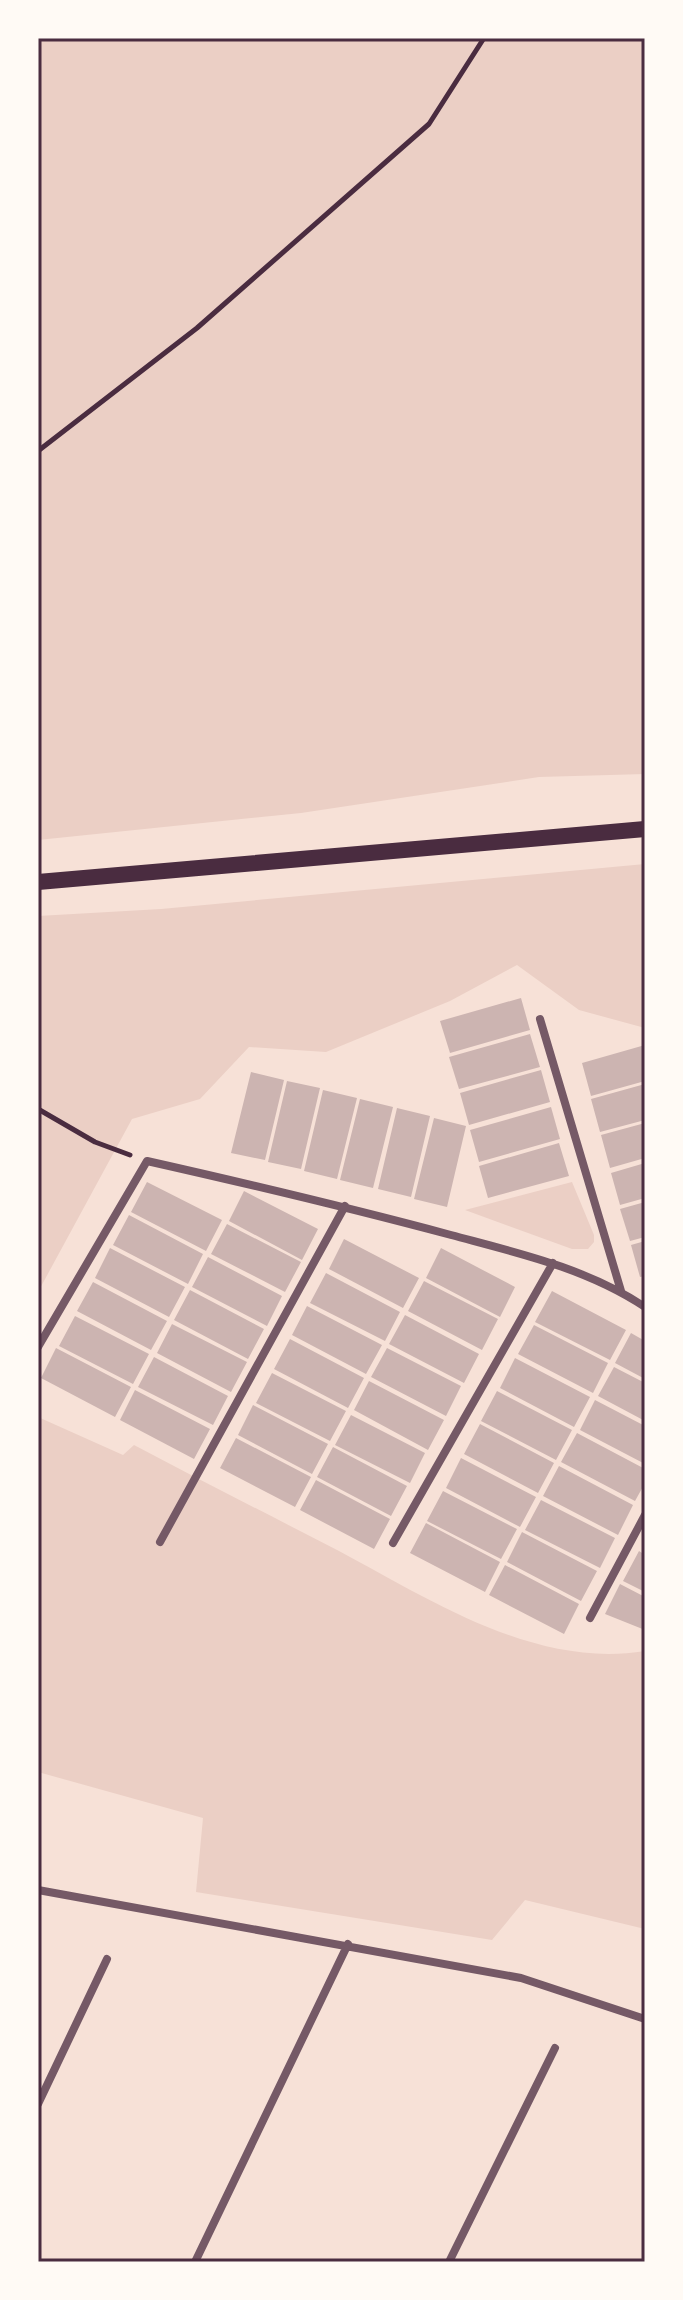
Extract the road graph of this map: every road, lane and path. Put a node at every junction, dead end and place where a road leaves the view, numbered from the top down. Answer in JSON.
{"nodes":[{"id":1,"x":484,"y":38,"type":"edge"},
{"id":2,"x":38,"y":451,"type":"edge"},
{"id":3,"x":645,"y":829,"type":"edge"},
{"id":4,"x":38,"y":882,"type":"edge"},
{"id":5,"x":540,"y":1019,"type":"dead end"},
{"id":6,"x":38,"y":1109,"type":"edge"},
{"id":7,"x":147,"y":1161,"type":"junction"},
{"id":8,"x":345,"y":1206,"type":"junction"},
{"id":9,"x":553,"y":1263,"type":"junction"},
{"id":10,"x":621,"y":1291,"type":"junction"},
{"id":11,"x":645,"y":1307,"type":"edge"},
{"id":12,"x":38,"y":1347,"type":"edge"},
{"id":13,"x":645,"y":1515,"type":"edge"},
{"id":14,"x":160,"y":1542,"type":"dead end"},
{"id":15,"x":393,"y":1543,"type":"dead end"},
{"id":16,"x":590,"y":1618,"type":"dead end"},
{"id":17,"x":38,"y":1890,"type":"edge"},
{"id":18,"x":348,"y":1944,"type":"junction"},
{"id":19,"x":107,"y":1959,"type":"dead end"},
{"id":20,"x":645,"y":2019,"type":"edge"},
{"id":21,"x":555,"y":2048,"type":"dead end"},
{"id":22,"x":38,"y":2104,"type":"edge"},
{"id":23,"x":195,"y":2262,"type":"edge"},
{"id":24,"x":449,"y":2262,"type":"edge"}],
"edges":[{"from":1,"to":2,"type":"path"},
{"from":3,"to":4,"type":"main road"},
{"from":5,"to":10,"type":"street"},
{"from":6,"to":7,"type":"path"},
{"from":7,"to":8,"type":"street"},
{"from":7,"to":12,"type":"street"},
{"from":8,"to":9,"type":"street"},
{"from":8,"to":14,"type":"street"},
{"from":9,"to":10,"type":"street"},
{"from":9,"to":15,"type":"street"},
{"from":10,"to":11,"type":"street"},
{"from":13,"to":16,"type":"street"},
{"from":17,"to":18,"type":"street"},
{"from":18,"to":20,"type":"street"},
{"from":18,"to":23,"type":"street"},
{"from":19,"to":22,"type":"street"},
{"from":21,"to":24,"type":"street"}]}
